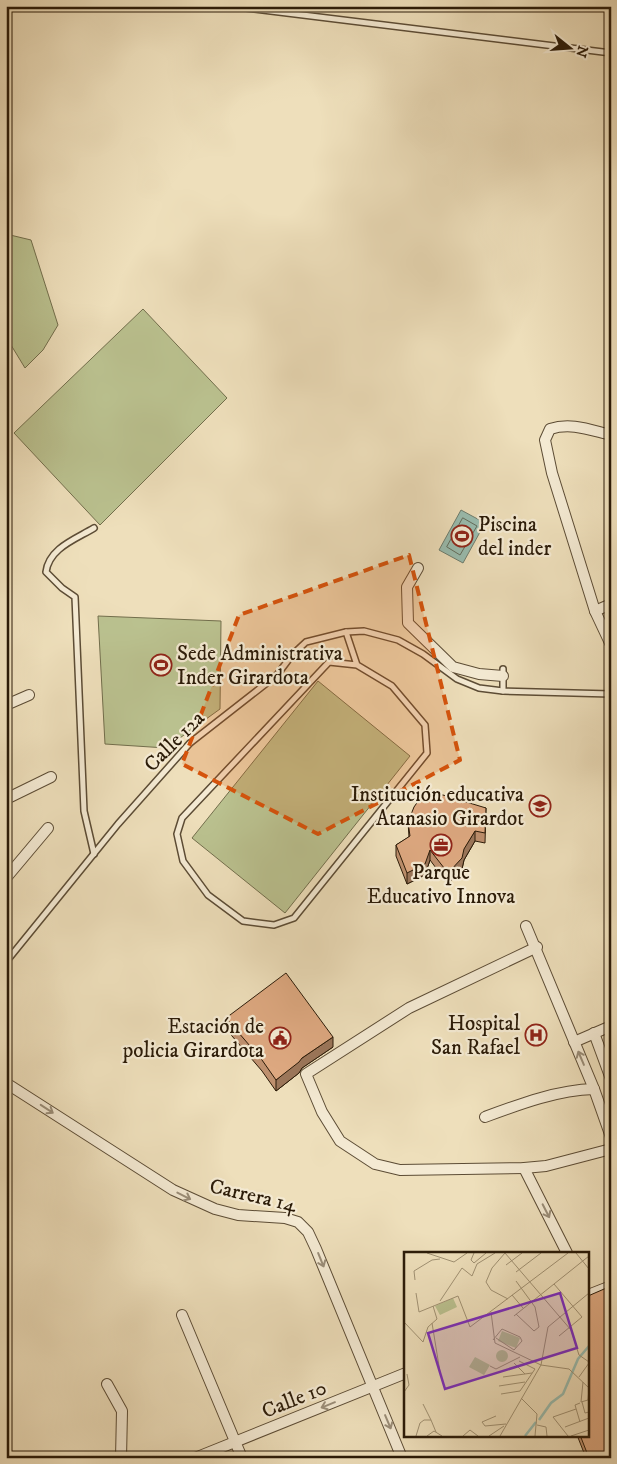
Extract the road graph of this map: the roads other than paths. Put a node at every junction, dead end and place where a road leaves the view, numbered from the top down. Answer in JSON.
{"nodes":[{"id":1,"x":229,"y":6,"type":"edge"},
{"id":2,"x":611,"y":53,"type":"edge"},
{"id":3,"x":611,"y":435,"type":"edge"},
{"id":4,"x":94,"y":528,"type":"dead end"},
{"id":5,"x":418,"y":568,"type":"dead end"},
{"id":6,"x":611,"y":604,"type":"edge"},
{"id":7,"x":595,"y":612,"type":"junction"},
{"id":8,"x":346,"y":632,"type":"junction"},
{"id":9,"x":611,"y":645,"type":"edge"},
{"id":10,"x":357,"y":665,"type":"junction"},
{"id":11,"x":503,"y":673,"type":"joint"},
{"id":12,"x":503,"y":691,"type":"junction"},
{"id":13,"x":611,"y":694,"type":"edge"},
{"id":14,"x":29,"y":695,"type":"dead end"},
{"id":15,"x":6,"y":705,"type":"edge"},
{"id":16,"x":51,"y":777,"type":"dead end"},
{"id":17,"x":6,"y":799,"type":"edge"},
{"id":18,"x":48,"y":828,"type":"dead end"},
{"id":19,"x":94,"y":854,"type":"junction"},
{"id":20,"x":6,"y":878,"type":"edge"},
{"id":21,"x":526,"y":926,"type":"dead end"},
{"id":22,"x":537,"y":948,"type":"junction"},
{"id":23,"x":6,"y":962,"type":"edge"},
{"id":24,"x":611,"y":1026,"type":"edge"},
{"id":25,"x":594,"y":1033,"type":"junction"},
{"id":26,"x":574,"y":1042,"type":"junction"},
{"id":27,"x":611,"y":1079,"type":"edge"},
{"id":28,"x":6,"y":1083,"type":"edge"},
{"id":29,"x":594,"y":1089,"type":"junction"},
{"id":30,"x":485,"y":1117,"type":"dead end"},
{"id":31,"x":611,"y":1137,"type":"edge"},
{"id":32,"x":611,"y":1149,"type":"edge"},
{"id":33,"x":524,"y":1168,"type":"junction"},
{"id":34,"x":566,"y":1252,"type":"edge"},
{"id":35,"x":611,"y":1286,"type":"edge"},
{"id":36,"x":590,"y":1294,"type":"edge"},
{"id":37,"x":182,"y":1315,"type":"dead end"},
{"id":38,"x":404,"y":1374,"type":"edge"},
{"id":39,"x":107,"y":1384,"type":"dead end"},
{"id":40,"x":373,"y":1387,"type":"junction"},
{"id":41,"x":235,"y":1442,"type":"junction"},
{"id":42,"x":121,"y":1458,"type":"edge"},
{"id":43,"x":195,"y":1458,"type":"edge"},
{"id":44,"x":242,"y":1458,"type":"edge"},
{"id":45,"x":402,"y":1458,"type":"edge"}],
"edges":[{"from":1,"to":2,"type":"lane"},
{"from":3,"to":7,"type":"street"},
{"from":4,"to":19,"type":"lane"},
{"from":5,"to":11,"type":"street"},
{"from":6,"to":7,"type":"street"},
{"from":7,"to":9,"type":"street"},
{"from":8,"to":10,"type":"lane"},
{"from":8,"to":12,"type":"lane","name":"Calle 12a"},
{"from":8,"to":19,"type":"lane","name":"Calle 12a"},
{"from":10,"to":10,"type":"lane"},
{"from":11,"to":12,"type":"lane"},
{"from":12,"to":13,"type":"lane","name":"Calle 12a"},
{"from":14,"to":15,"type":"street"},
{"from":16,"to":17,"type":"street"},
{"from":18,"to":20,"type":"street"},
{"from":19,"to":23,"type":"lane","name":"Calle 12a"},
{"from":21,"to":22,"type":"street"},
{"from":22,"to":26,"type":"street"},
{"from":22,"to":33,"type":"street"},
{"from":24,"to":25,"type":"street"},
{"from":25,"to":26,"type":"street"},
{"from":25,"to":27,"type":"street"},
{"from":29,"to":26,"type":"street","one_way":true},
{"from":28,"to":40,"type":"street","name":"Carrera 14","one_way":true},
{"from":29,"to":30,"type":"street"},
{"from":29,"to":31,"type":"street"},
{"from":32,"to":33,"type":"street"},
{"from":33,"to":34,"type":"street","one_way":true},
{"from":35,"to":36,"type":"street"},
{"from":37,"to":41,"type":"street"},
{"from":38,"to":40,"type":"street","name":"Calle 10"},
{"from":39,"to":42,"type":"street"},
{"from":40,"to":41,"type":"street","name":"Calle 10","one_way":true},
{"from":40,"to":45,"type":"street","name":"Carrera 14","one_way":true},
{"from":41,"to":43,"type":"street","name":"Calle 10"},
{"from":41,"to":44,"type":"street"}]}
